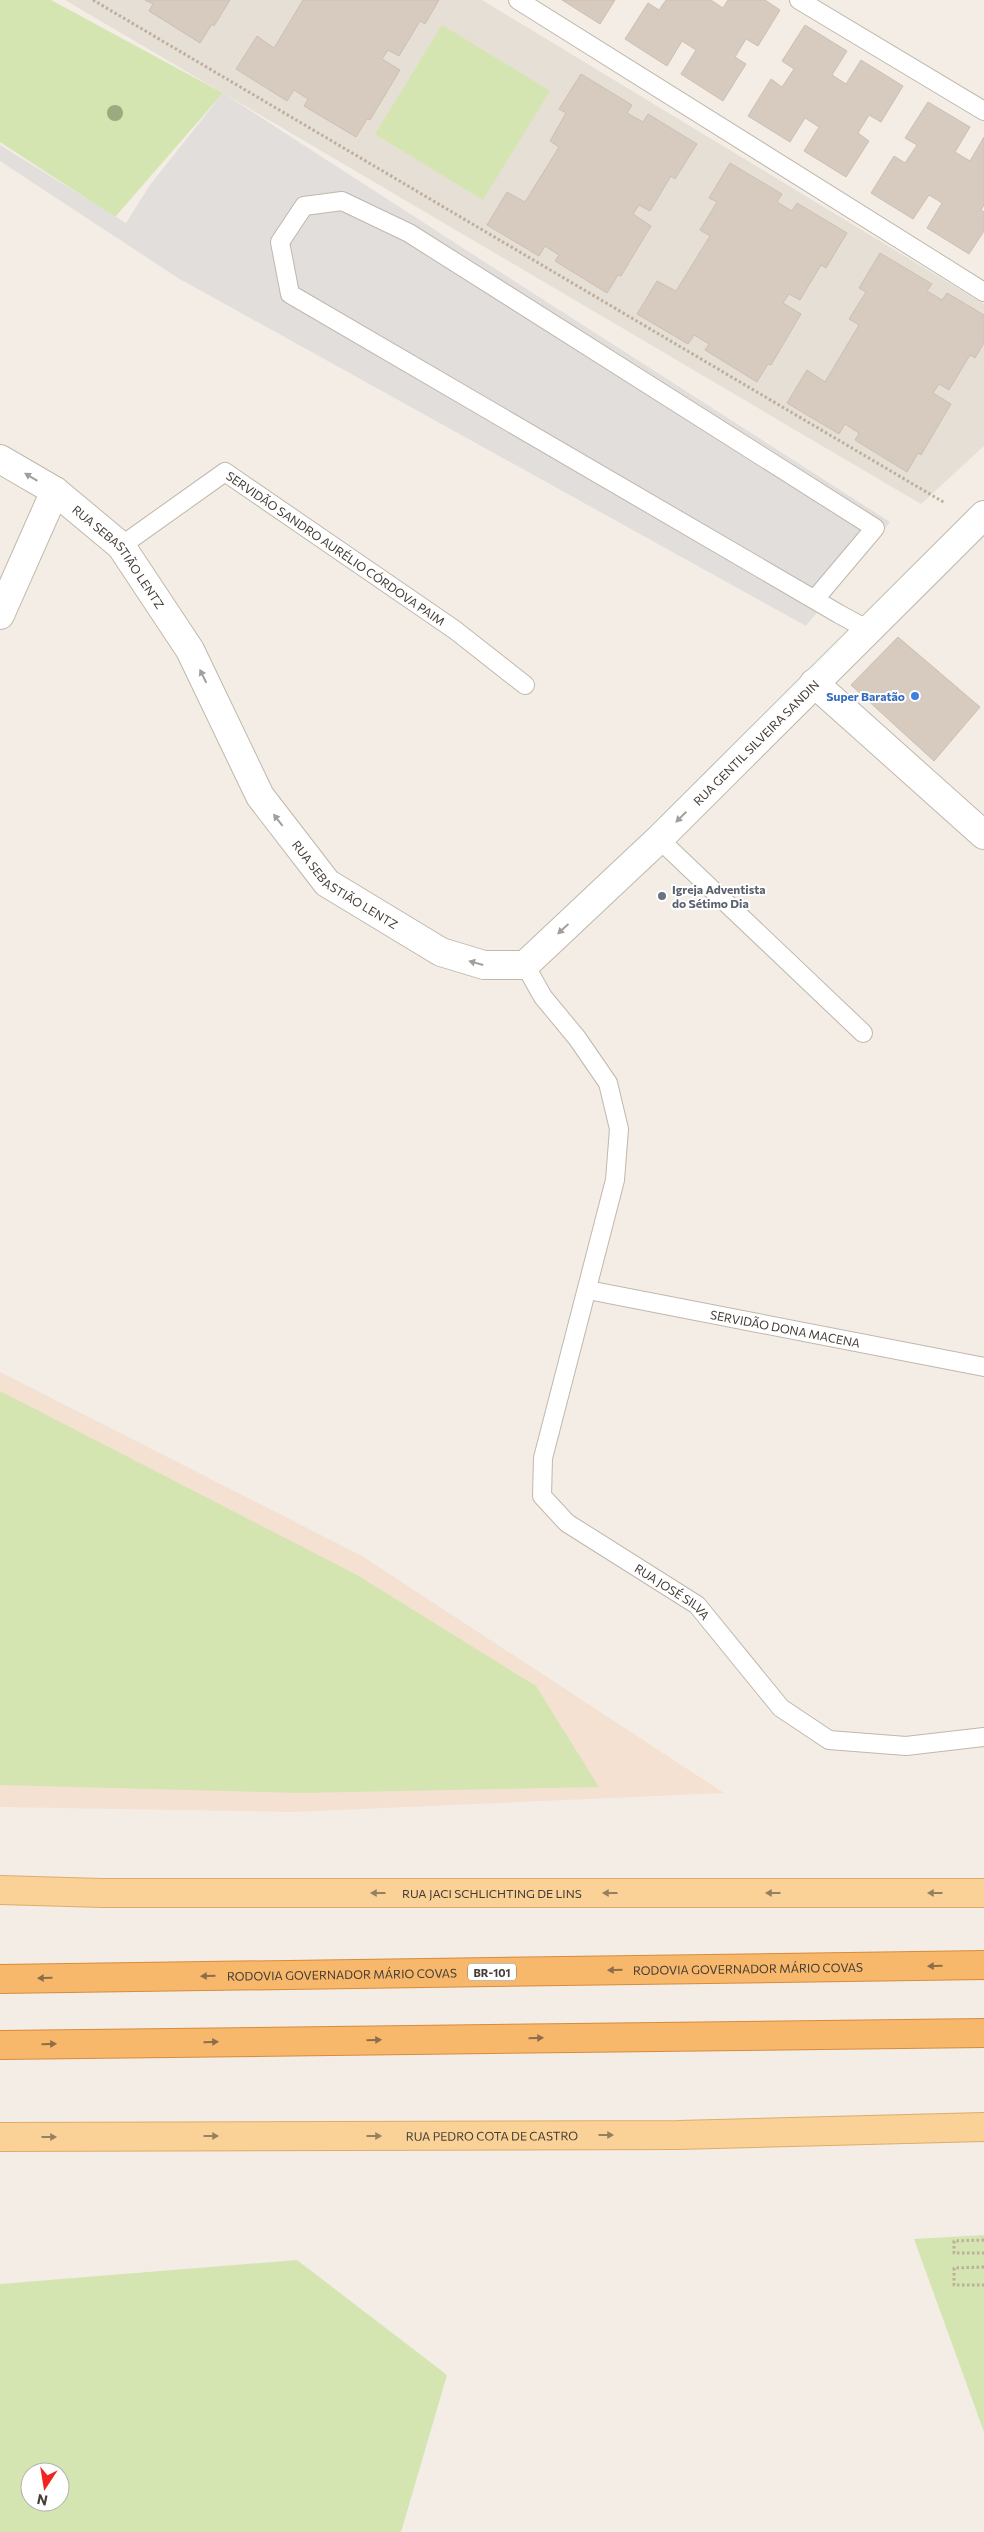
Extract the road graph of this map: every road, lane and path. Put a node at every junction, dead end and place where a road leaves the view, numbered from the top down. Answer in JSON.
{"nodes":[{"id":1,"x":93,"y":0,"type":"edge"},
{"id":2,"x":518,"y":0,"type":"edge"},
{"id":3,"x":799,"y":0,"type":"edge"},
{"id":4,"x":984,"y":111,"type":"edge"},
{"id":5,"x":984,"y":292,"type":"edge"},
{"id":6,"x":0,"y":459,"type":"edge"},
{"id":7,"x":55,"y":491,"type":"junction"},
{"id":8,"x":982,"y":521,"type":"edge"},
{"id":9,"x":122,"y":546,"type":"junction"},
{"id":10,"x":815,"y":599,"type":"junction"},
{"id":11,"x":0,"y":615,"type":"edge"},
{"id":12,"x":870,"y":631,"type":"junction"},
{"id":13,"x":814,"y":683,"type":"junction"},
{"id":14,"x":525,"y":685,"type":"dead end"},
{"id":15,"x":984,"y":835,"type":"edge"},
{"id":16,"x":659,"y":839,"type":"junction"},
{"id":17,"x":524,"y":965,"type":"junction"},
{"id":18,"x":864,"y":1034,"type":"dead end"},
{"id":19,"x":588,"y":1290,"type":"junction"},
{"id":20,"x":984,"y":1367,"type":"edge"},
{"id":21,"x":984,"y":1736,"type":"edge"},
{"id":22,"x":0,"y":1890,"type":"edge"},
{"id":23,"x":984,"y":1893,"type":"edge"},
{"id":24,"x":984,"y":1965,"type":"edge"},
{"id":25,"x":0,"y":1979,"type":"edge"},
{"id":26,"x":984,"y":2033,"type":"edge"},
{"id":27,"x":0,"y":2045,"type":"edge"},
{"id":28,"x":984,"y":2127,"type":"edge"},
{"id":29,"x":0,"y":2137,"type":"edge"},
{"id":30,"x":984,"y":2240,"type":"edge"},
{"id":31,"x":984,"y":2253,"type":"edge"},
{"id":32,"x":984,"y":2268,"type":"edge"},
{"id":33,"x":984,"y":2285,"type":"edge"}],
"edges":[{"from":1,"to":8,"type":"path"},
{"from":2,"to":5,"type":"lane"},
{"from":3,"to":4,"type":"lane"},
{"from":7,"to":6,"type":"street","name":"RUA SEBASTIÃO LENTZ","one_way":true},
{"from":7,"to":9,"type":"street","name":"RUA SEBASTIÃO LENTZ"},
{"from":7,"to":11,"type":"street"},
{"from":8,"to":12,"type":"street","name":"RUA GENTIL SILVEIRA SANDIN"},
{"from":9,"to":14,"type":"lane","name":"SERVIDÃO SANDRO AURÉLIO CÓRDOVA PAIM"},
{"from":17,"to":9,"type":"street","name":"RUA SEBASTIÃO LENTZ","one_way":true},
{"from":10,"to":10,"type":"lane"},
{"from":10,"to":12,"type":"lane"},
{"from":12,"to":13,"type":"street","name":"RUA GENTIL SILVEIRA SANDIN"},
{"from":13,"to":15,"type":"street"},
{"from":13,"to":16,"type":"street","name":"RUA GENTIL SILVEIRA SANDIN","one_way":true},
{"from":16,"to":17,"type":"street","name":"RUA GENTIL SILVEIRA SANDIN","one_way":true},
{"from":16,"to":18,"type":"lane"},
{"from":17,"to":19,"type":"lane"},
{"from":19,"to":20,"type":"lane","name":"SERVIDÃO DONA MACENA"},
{"from":19,"to":21,"type":"lane","name":"RUA JOSÉ SILVA"},
{"from":23,"to":22,"type":"main road","name":"RUA JACI SCHLICHTING DE LINS","one_way":true},
{"from":24,"to":25,"type":"highway","name":"RODOVIA GOVERNADOR MÁRIO COVAS","number":"BR-101","one_way":true},
{"from":27,"to":26,"type":"highway","one_way":true},
{"from":29,"to":28,"type":"main road","name":"RUA PEDRO COTA DE CASTRO","one_way":true},
{"from":30,"to":31,"type":"path"},
{"from":32,"to":33,"type":"path"}]}
